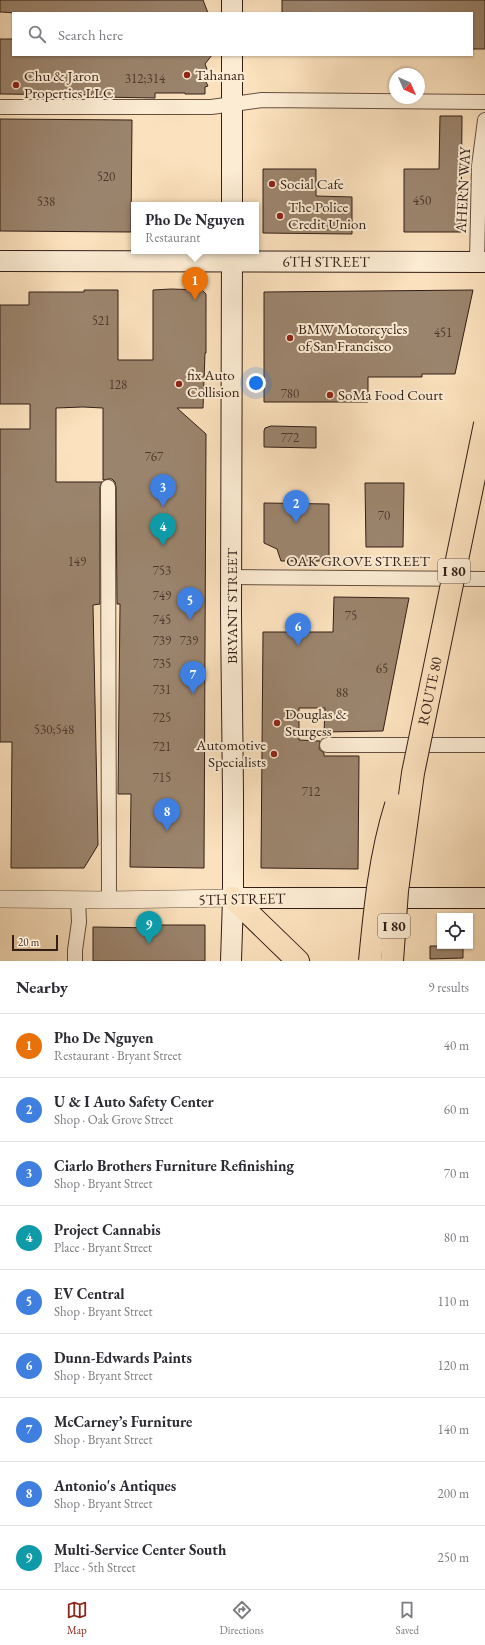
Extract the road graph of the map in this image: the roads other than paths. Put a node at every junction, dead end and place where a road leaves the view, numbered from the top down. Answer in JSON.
{"nodes":[{"id":1,"x":232,"y":0,"type":"edge"},
{"id":2,"x":232,"y":12,"type":"edge"},
{"id":3,"x":232,"y":56,"type":"edge"},
{"id":4,"x":485,"y":102,"type":"edge"},
{"id":5,"x":232,"y":104,"type":"junction"},
{"id":6,"x":0,"y":107,"type":"edge"},
{"id":7,"x":485,"y":120,"type":"edge"},
{"id":8,"x":232,"y":202,"type":"edge"},
{"id":9,"x":232,"y":256,"type":"edge"},
{"id":10,"x":0,"y":260,"type":"edge"},
{"id":11,"x":481,"y":262,"type":"edge"},
{"id":12,"x":485,"y":424,"type":"edge"},
{"id":13,"x":108,"y":487,"type":"dead end"},
{"id":14,"x":232,"y":577,"type":"junction"},
{"id":15,"x":485,"y":579,"type":"edge"},
{"id":16,"x":424,"y":718,"type":"junction"},
{"id":17,"x":328,"y":745,"type":"dead end"},
{"id":18,"x":485,"y":745,"type":"edge"},
{"id":19,"x":233,"y":898,"type":"junction"},
{"id":20,"x":485,"y":898,"type":"edge"},
{"id":21,"x":0,"y":899,"type":"edge"},
{"id":22,"x":78,"y":900,"type":"junction"},
{"id":23,"x":109,"y":900,"type":"junction"},
{"id":24,"x":75,"y":961,"type":"edge"},
{"id":25,"x":231,"y":961,"type":"edge"},
{"id":26,"x":298,"y":961,"type":"edge"},
{"id":27,"x":370,"y":961,"type":"edge"},
{"id":28,"x":392,"y":961,"type":"edge"}],
"edges":[{"from":1,"to":2,"type":"main road"},
{"from":3,"to":5,"type":"main road"},
{"from":4,"to":5,"type":"street"},
{"from":5,"to":6,"type":"street"},
{"from":5,"to":8,"type":"main road"},
{"from":7,"to":11,"type":"street","name":"AHERN WAY"},
{"from":9,"to":10,"type":"main road","name":"6TH STREET"},
{"from":9,"to":11,"type":"main road","name":"6TH STREET"},
{"from":9,"to":14,"type":"main road","name":"BRYANT STREET"},
{"from":12,"to":16,"type":"highway","name":"ROUTE 80","number":"I 80","bridge":true},
{"from":13,"to":23,"type":"street"},
{"from":14,"to":15,"type":"street","name":"OAK GROVE STREET"},
{"from":14,"to":19,"type":"main road","name":"BRYANT STREET"},
{"from":16,"to":27,"type":"highway","bridge":true},
{"from":16,"to":28,"type":"highway","name":"ROUTE 80","number":"I 80","bridge":true},
{"from":17,"to":18,"type":"street"},
{"from":19,"to":20,"type":"main road","name":"5TH STREET"},
{"from":19,"to":23,"type":"street","name":"5TH STREET"},
{"from":19,"to":25,"type":"main road","name":"BRYANT STREET"},
{"from":19,"to":26,"type":"highway"},
{"from":21,"to":22,"type":"street","name":"5TH STREET"},
{"from":22,"to":23,"type":"street","name":"5TH STREET"},
{"from":22,"to":24,"type":"street"}]}
